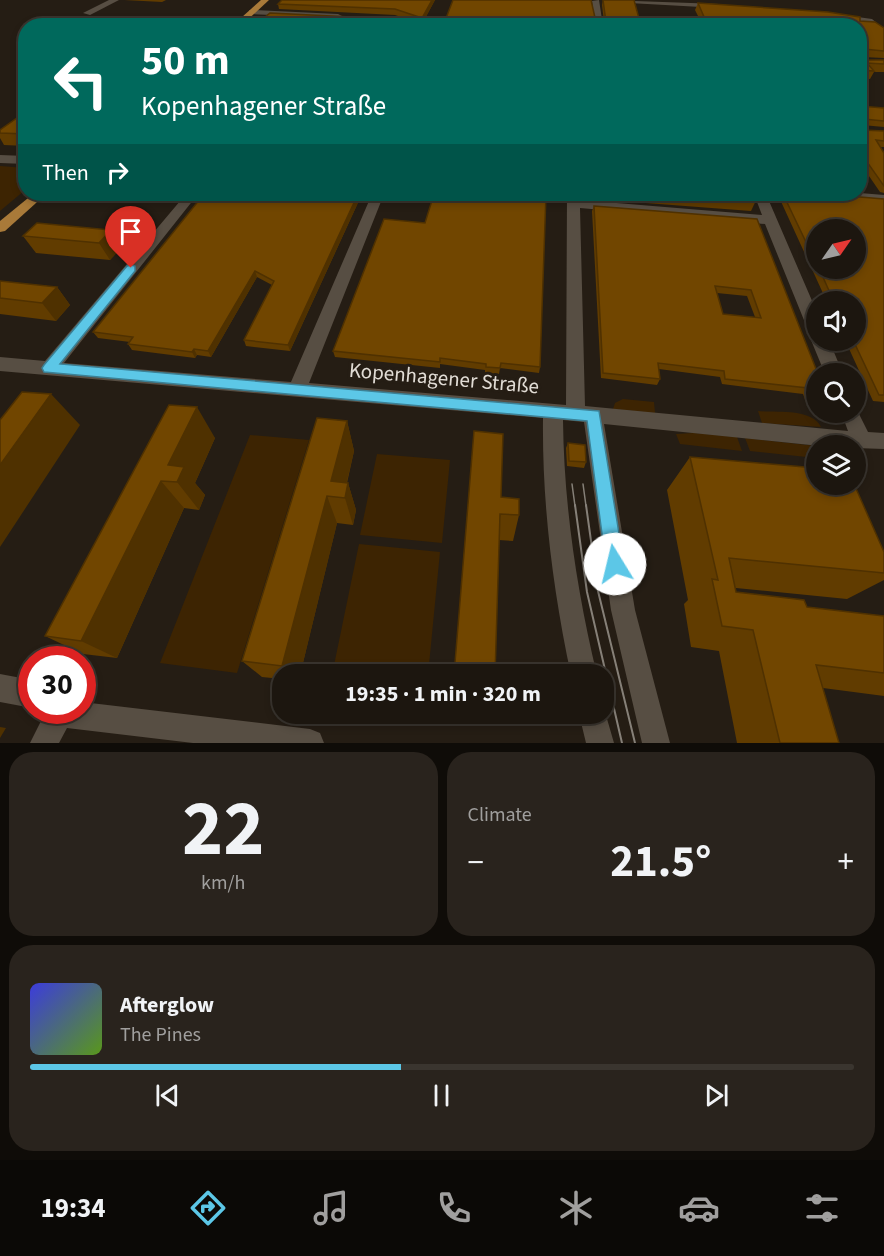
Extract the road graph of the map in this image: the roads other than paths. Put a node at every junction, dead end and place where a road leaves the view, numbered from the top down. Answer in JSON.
{"nodes":[{"id":1,"x":115,"y":0,"type":"edge"},
{"id":2,"x":265,"y":0,"type":"edge"},
{"id":3,"x":595,"y":0,"type":"edge"},
{"id":4,"x":601,"y":0,"type":"edge"},
{"id":5,"x":611,"y":0,"type":"edge"},
{"id":6,"x":731,"y":7,"type":"edge"},
{"id":7,"x":252,"y":12,"type":"junction"},
{"id":8,"x":87,"y":13,"type":"dead end"},
{"id":9,"x":827,"y":15,"type":"edge"},
{"id":10,"x":350,"y":17,"type":"edge"},
{"id":11,"x":361,"y":17,"type":"edge"},
{"id":12,"x":245,"y":18,"type":"edge"},
{"id":13,"x":378,"y":18,"type":"edge"},
{"id":14,"x":598,"y":18,"type":"edge"},
{"id":15,"x":848,"y":18,"type":"edge"},
{"id":16,"x":867,"y":21,"type":"edge"},
{"id":17,"x":884,"y":33,"type":"edge"},
{"id":18,"x":0,"y":159,"type":"edge"},
{"id":19,"x":18,"y":160,"type":"edge"},
{"id":20,"x":867,"y":198,"type":"edge"},
{"id":21,"x":884,"y":199,"type":"edge"},
{"id":22,"x":32,"y":201,"type":"edge"},
{"id":23,"x":186,"y":201,"type":"edge"},
{"id":24,"x":375,"y":201,"type":"edge"},
{"id":25,"x":573,"y":201,"type":"edge"},
{"id":26,"x":600,"y":201,"type":"edge"},
{"id":27,"x":763,"y":201,"type":"edge"},
{"id":28,"x":771,"y":220,"type":"junction"},
{"id":29,"x":0,"y":228,"type":"edge"},
{"id":30,"x":806,"y":306,"type":"edge"},
{"id":31,"x":0,"y":364,"type":"edge"},
{"id":32,"x":49,"y":368,"type":"junction"},
{"id":33,"x":297,"y":390,"type":"junction"},
{"id":34,"x":574,"y":414,"type":"junction"},
{"id":35,"x":806,"y":436,"type":"edge"},
{"id":36,"x":866,"y":439,"type":"edge"},
{"id":37,"x":884,"y":441,"type":"edge"},
{"id":38,"x":581,"y":664,"type":"edge"},
{"id":39,"x":0,"y":688,"type":"edge"},
{"id":40,"x":18,"y":691,"type":"edge"},
{"id":41,"x":96,"y":716,"type":"edge"},
{"id":42,"x":54,"y":724,"type":"edge"},
{"id":43,"x":595,"y":724,"type":"edge"},
{"id":44,"x":44,"y":743,"type":"edge"},
{"id":45,"x":310,"y":743,"type":"edge"},
{"id":46,"x":600,"y":743,"type":"edge"},
{"id":47,"x":656,"y":743,"type":"edge"}],
"edges":[{"from":1,"to":8,"type":"street"},
{"from":2,"to":7,"type":"main road"},
{"from":3,"to":4,"type":"street"},
{"from":3,"to":14,"type":"street"},
{"from":5,"to":6,"type":"street"},
{"from":7,"to":10,"type":"street"},
{"from":7,"to":12,"type":"main road"},
{"from":9,"to":15,"type":"street"},
{"from":11,"to":13,"type":"street"},
{"from":16,"to":17,"type":"street"},
{"from":18,"to":19,"type":"street"},
{"from":20,"to":21,"type":"street"},
{"from":22,"to":29,"type":"main road"},
{"from":23,"to":32,"type":"street"},
{"from":24,"to":33,"type":"street"},
{"from":25,"to":34,"type":"street"},
{"from":26,"to":28,"type":"street"},
{"from":27,"to":28,"type":"street"},
{"from":28,"to":30,"type":"street"},
{"from":31,"to":32,"type":"street","name":"Kopenhagener Straße"},
{"from":32,"to":33,"type":"street","name":"Kopenhagener Straße"},
{"from":33,"to":34,"type":"street","name":"Kopenhagener Straße"},
{"from":34,"to":35,"type":"street","name":"Kopenhagener Straße"},
{"from":34,"to":38,"type":"street"},
{"from":34,"to":47,"type":"street"},
{"from":36,"to":37,"type":"street","name":"Kopenhagener Straße"},
{"from":39,"to":40,"type":"street"},
{"from":41,"to":45,"type":"street"},
{"from":42,"to":44,"type":"street"},
{"from":43,"to":46,"type":"street"}]}
